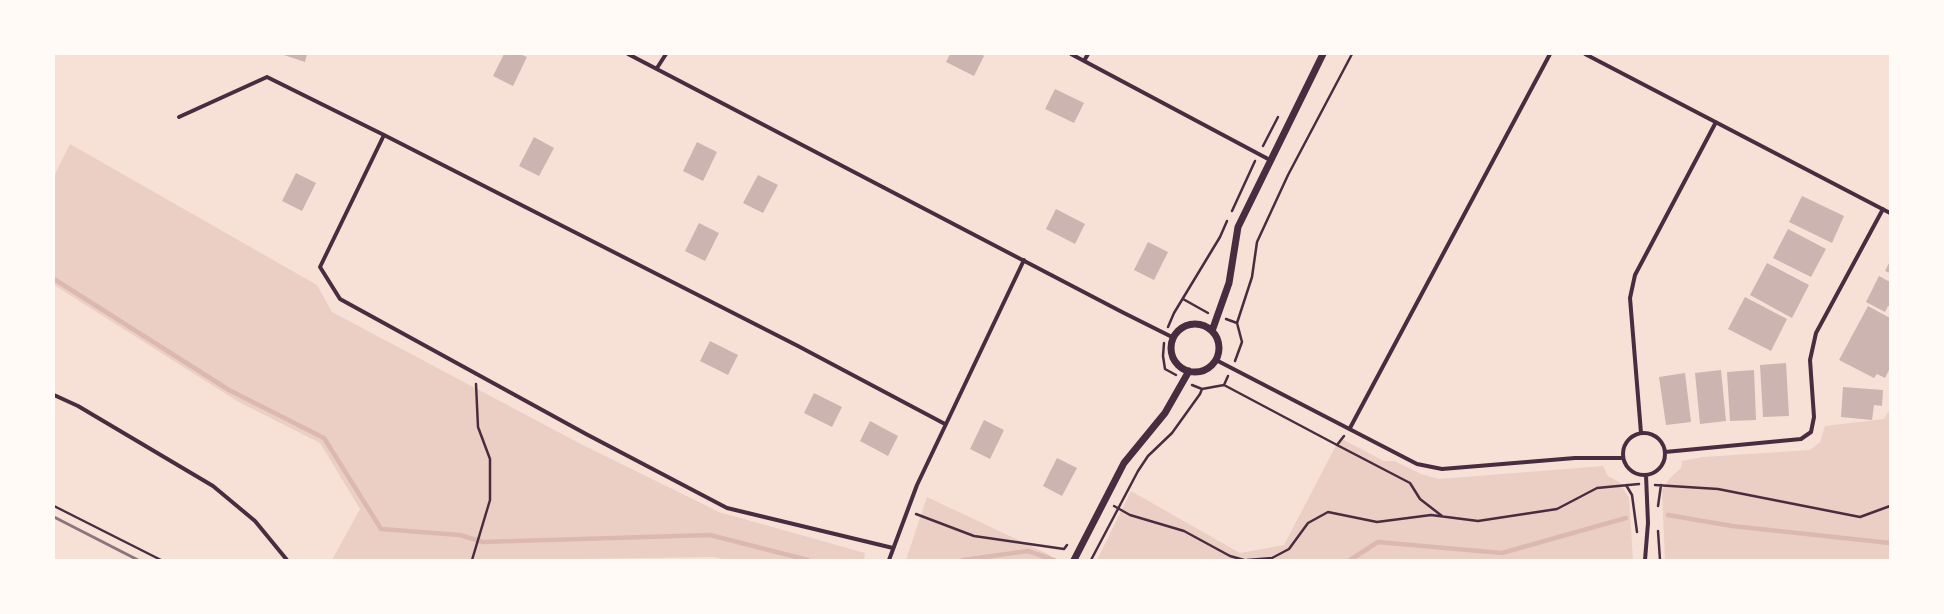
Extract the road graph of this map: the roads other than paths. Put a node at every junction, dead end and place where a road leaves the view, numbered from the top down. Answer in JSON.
{"nodes":[{"id":1,"x":628,"y":54,"type":"edge"},
{"id":2,"x":666,"y":54,"type":"edge"},
{"id":3,"x":1071,"y":54,"type":"edge"},
{"id":4,"x":1088,"y":54,"type":"edge"},
{"id":5,"x":1323,"y":54,"type":"edge"},
{"id":6,"x":1550,"y":54,"type":"edge"},
{"id":7,"x":1585,"y":54,"type":"edge"},
{"id":8,"x":1084,"y":61,"type":"junction"},
{"id":9,"x":657,"y":68,"type":"junction"},
{"id":10,"x":179,"y":117,"type":"dead end"},
{"id":11,"x":1716,"y":122,"type":"junction"},
{"id":12,"x":384,"y":135,"type":"junction"},
{"id":13,"x":1270,"y":160,"type":"junction"},
{"id":14,"x":1883,"y":209,"type":"junction"},
{"id":15,"x":1890,"y":213,"type":"edge"},
{"id":16,"x":1024,"y":260,"type":"junction"},
{"id":17,"x":1212,"y":331,"type":"junction"},
{"id":18,"x":1174,"y":338,"type":"junction"},
{"id":19,"x":1216,"y":360,"type":"junction"},
{"id":20,"x":1190,"y":371,"type":"junction"},
{"id":21,"x":54,"y":395,"type":"edge"},
{"id":22,"x":945,"y":424,"type":"junction"},
{"id":23,"x":1350,"y":428,"type":"junction"},
{"id":24,"x":1641,"y":432,"type":"junction"},
{"id":25,"x":1665,"y":452,"type":"junction"},
{"id":26,"x":1623,"y":458,"type":"junction"},
{"id":27,"x":1646,"y":475,"type":"junction"},
{"id":28,"x":893,"y":548,"type":"junction"},
{"id":29,"x":1645,"y":559,"type":"edge"},
{"id":30,"x":287,"y":560,"type":"edge"},
{"id":31,"x":889,"y":560,"type":"edge"},
{"id":32,"x":1074,"y":560,"type":"edge"}],
"edges":[{"from":1,"to":9,"type":"street"},
{"from":2,"to":9,"type":"street"},
{"from":3,"to":8,"type":"street"},
{"from":4,"to":8,"type":"street"},
{"from":5,"to":13,"type":"street"},
{"from":6,"to":23,"type":"street"},
{"from":7,"to":11,"type":"street"},
{"from":8,"to":13,"type":"street"},
{"from":9,"to":16,"type":"street"},
{"from":10,"to":12,"type":"street"},
{"from":11,"to":14,"type":"street"},
{"from":11,"to":24,"type":"street"},
{"from":12,"to":22,"type":"street"},
{"from":12,"to":28,"type":"street"},
{"from":13,"to":17,"type":"street"},
{"from":14,"to":15,"type":"street"},
{"from":14,"to":25,"type":"street"},
{"from":16,"to":18,"type":"street"},
{"from":16,"to":22,"type":"street"},
{"from":17,"to":18,"type":"street"},
{"from":17,"to":19,"type":"street"},
{"from":18,"to":20,"type":"street"},
{"from":19,"to":20,"type":"street"},
{"from":19,"to":23,"type":"street"},
{"from":20,"to":32,"type":"street"},
{"from":21,"to":30,"type":"street"},
{"from":22,"to":28,"type":"street"},
{"from":23,"to":26,"type":"street"},
{"from":24,"to":25,"type":"street"},
{"from":24,"to":26,"type":"street"},
{"from":25,"to":27,"type":"street"},
{"from":26,"to":27,"type":"street"},
{"from":27,"to":29,"type":"street"},
{"from":28,"to":31,"type":"street"}]}
